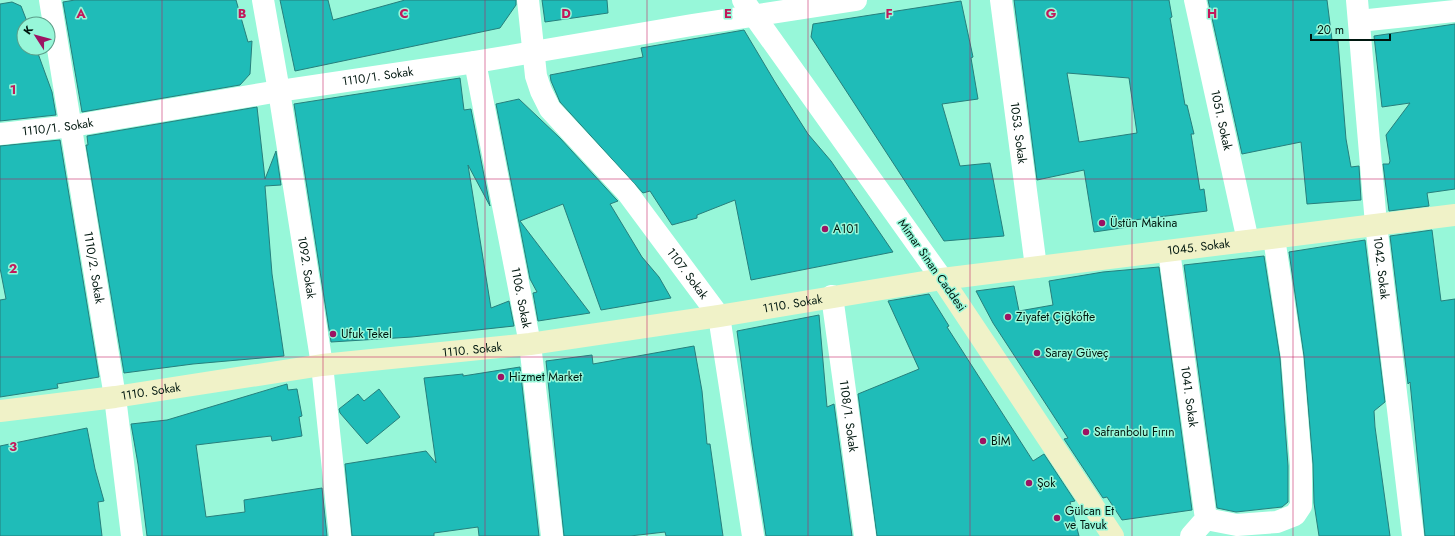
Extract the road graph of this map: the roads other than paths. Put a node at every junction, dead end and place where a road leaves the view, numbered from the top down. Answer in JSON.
{"nodes":[{"id":1,"x":50,"y":0,"type":"edge"},
{"id":2,"x":263,"y":0,"type":"edge"},
{"id":3,"x":528,"y":0,"type":"edge"},
{"id":4,"x":856,"y":0,"type":"edge"},
{"id":5,"x":1001,"y":0,"type":"edge"},
{"id":6,"x":1195,"y":0,"type":"edge"},
{"id":7,"x":749,"y":8,"type":"edge"},
{"id":8,"x":1358,"y":10,"type":"edge"},
{"id":9,"x":1455,"y":12,"type":"edge"},
{"id":10,"x":534,"y":51,"type":"junction"},
{"id":11,"x":475,"y":62,"type":"junction"},
{"id":12,"x":279,"y":91,"type":"junction"},
{"id":13,"x":72,"y":126,"type":"junction"},
{"id":14,"x":0,"y":134,"type":"edge"},
{"id":15,"x":1455,"y":215,"type":"edge"},
{"id":16,"x":1376,"y":224,"type":"junction"},
{"id":17,"x":1274,"y":238,"type":"junction"},
{"id":18,"x":1248,"y":241,"type":"junction"},
{"id":19,"x":1169,"y":251,"type":"junction"},
{"id":20,"x":1036,"y":266,"type":"junction"},
{"id":21,"x":942,"y":279,"type":"junction"},
{"id":22,"x":832,"y":296,"type":"junction"},
{"id":23,"x":719,"y":316,"type":"junction"},
{"id":24,"x":530,"y":344,"type":"junction"},
{"id":25,"x":322,"y":366,"type":"junction"},
{"id":26,"x":115,"y":397,"type":"junction"},
{"id":27,"x":0,"y":411,"type":"edge"},
{"id":28,"x":1206,"y":519,"type":"junction"},
{"id":29,"x":132,"y":536,"type":"edge"},
{"id":30,"x":340,"y":536,"type":"edge"},
{"id":31,"x":552,"y":536,"type":"edge"},
{"id":32,"x":753,"y":536,"type":"edge"},
{"id":33,"x":865,"y":536,"type":"edge"},
{"id":34,"x":1113,"y":536,"type":"edge"},
{"id":35,"x":1191,"y":536,"type":"edge"},
{"id":36,"x":1413,"y":536,"type":"edge"}],
"edges":[{"from":1,"to":13,"type":"street","name":"1110/2. Sokak"},
{"from":2,"to":12,"type":"street","name":"1092. Sokak"},
{"from":3,"to":10,"type":"street","name":"1107. Sokak"},
{"from":4,"to":7,"type":"street","name":"1110/1. Sokak"},
{"from":5,"to":20,"type":"street","name":"1053. Sokak"},
{"from":6,"to":18,"type":"street","name":"1051. Sokak"},
{"from":7,"to":10,"type":"street","name":"1110/1. Sokak"},
{"from":7,"to":21,"type":"street","name":"Mimar Sinan Caddesi"},
{"from":8,"to":9,"type":"street"},
{"from":8,"to":16,"type":"street","name":"1042. Sokak"},
{"from":10,"to":11,"type":"street","name":"1110/1. Sokak"},
{"from":10,"to":23,"type":"street","name":"1107. Sokak"},
{"from":11,"to":12,"type":"street","name":"1110/1. Sokak"},
{"from":11,"to":24,"type":"street","name":"1106. Sokak"},
{"from":12,"to":13,"type":"street","name":"1110/1. Sokak"},
{"from":12,"to":25,"type":"street","name":"1092. Sokak"},
{"from":13,"to":14,"type":"street","name":"1110/1. Sokak"},
{"from":13,"to":26,"type":"street","name":"1110/2. Sokak"},
{"from":15,"to":16,"type":"street","name":"1045. Sokak"},
{"from":16,"to":17,"type":"street","name":"1045. Sokak"},
{"from":16,"to":36,"type":"street","name":"1042. Sokak"},
{"from":17,"to":18,"type":"street","name":"1045. Sokak"},
{"from":17,"to":28,"type":"street"},
{"from":18,"to":19,"type":"street","name":"1045. Sokak"},
{"from":19,"to":20,"type":"street","name":"1045. Sokak"},
{"from":19,"to":28,"type":"street","name":"1041. Sokak"},
{"from":20,"to":21,"type":"street","name":"1045. Sokak"},
{"from":21,"to":22,"type":"street","name":"1110. Sokak"},
{"from":21,"to":34,"type":"street","name":"Mimar Sinan Caddesi"},
{"from":22,"to":23,"type":"street","name":"1110. Sokak"},
{"from":22,"to":33,"type":"street","name":"1108/1. Sokak"},
{"from":23,"to":24,"type":"street","name":"1110. Sokak"},
{"from":23,"to":32,"type":"street","name":"1107. Sokak"},
{"from":24,"to":25,"type":"street","name":"1110. Sokak"},
{"from":24,"to":31,"type":"street","name":"1106. Sokak"},
{"from":25,"to":26,"type":"street","name":"1110. Sokak"},
{"from":25,"to":30,"type":"street","name":"1092. Sokak"},
{"from":26,"to":27,"type":"street","name":"1110. Sokak"},
{"from":26,"to":29,"type":"street","name":"1110/2. Sokak"},
{"from":28,"to":35,"type":"street"}]}
